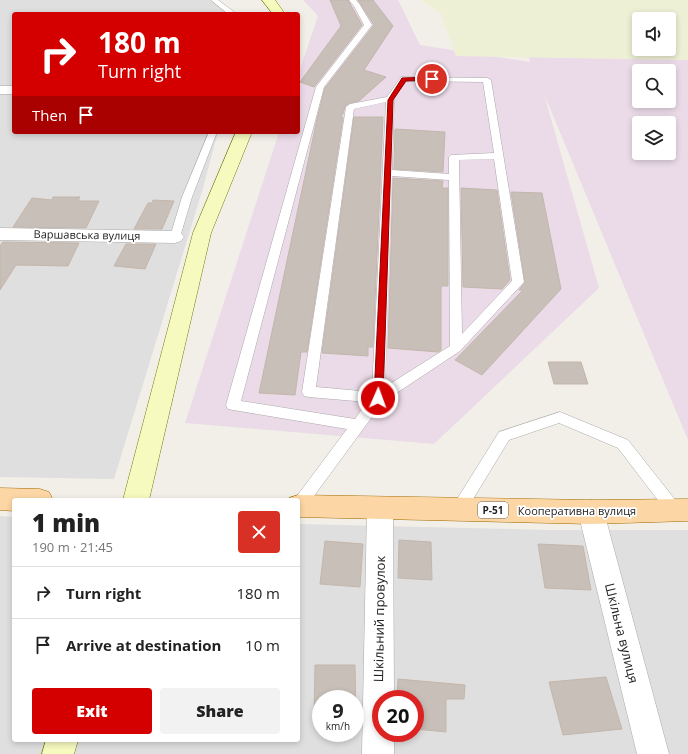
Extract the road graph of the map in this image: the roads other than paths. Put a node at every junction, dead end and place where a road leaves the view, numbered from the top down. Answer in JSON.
{"nodes":[{"id":1,"x":214,"y":0,"type":"edge"},
{"id":2,"x":268,"y":0,"type":"edge"},
{"id":3,"x":352,"y":0,"type":"edge"},
{"id":4,"x":230,"y":12,"type":"edge"},
{"id":5,"x":278,"y":12,"type":"edge"},
{"id":6,"x":0,"y":90,"type":"edge"},
{"id":7,"x":12,"y":90,"type":"edge"},
{"id":8,"x":390,"y":100,"type":"junction"},
{"id":9,"x":212,"y":134,"type":"edge"},
{"id":10,"x":243,"y":134,"type":"edge"},
{"id":11,"x":499,"y":156,"type":"junction"},
{"id":12,"x":387,"y":173,"type":"junction"},
{"id":13,"x":454,"y":177,"type":"junction"},
{"id":14,"x":0,"y":234,"type":"edge"},
{"id":15,"x":174,"y":238,"type":"joint"},
{"id":16,"x":456,"y":348,"type":"junction"},
{"id":17,"x":378,"y":398,"type":"junction"},
{"id":18,"x":358,"y":425,"type":"junction"},
{"id":19,"x":136,"y":498,"type":"edge"},
{"id":20,"x":0,"y":499,"type":"edge"},
{"id":21,"x":12,"y":499,"type":"edge"},
{"id":22,"x":300,"y":503,"type":"edge"},
{"id":23,"x":300,"y":506,"type":"edge"},
{"id":24,"x":380,"y":508,"type":"junction"},
{"id":25,"x":459,"y":509,"type":"junction"},
{"id":26,"x":682,"y":510,"type":"edge"},
{"id":27,"x":591,"y":512,"type":"junction"},
{"id":28,"x":61,"y":742,"type":"edge"},
{"id":29,"x":58,"y":754,"type":"edge"},
{"id":30,"x":378,"y":754,"type":"edge"},
{"id":31,"x":653,"y":754,"type":"edge"}],
"edges":[{"from":1,"to":4,"type":"lane"},
{"from":2,"to":5,"type":"street"},
{"from":3,"to":18,"type":"lane"},
{"from":6,"to":7,"type":"street"},
{"from":8,"to":11,"type":"lane"},
{"from":8,"to":12,"type":"lane"},
{"from":8,"to":17,"type":"lane"},
{"from":9,"to":15,"type":"lane"},
{"from":10,"to":19,"type":"street"},
{"from":11,"to":13,"type":"lane"},
{"from":11,"to":16,"type":"lane"},
{"from":12,"to":13,"type":"lane"},
{"from":12,"to":17,"type":"lane"},
{"from":13,"to":16,"type":"lane"},
{"from":14,"to":15,"type":"street","name":"Варшавська вулиця"},
{"from":16,"to":17,"type":"lane"},
{"from":17,"to":18,"type":"lane"},
{"from":18,"to":22,"type":"lane"},
{"from":20,"to":21,"type":"main road"},
{"from":23,"to":24,"type":"main road","name":"Кооперативна вулиця","number":"Р-51"},
{"from":24,"to":25,"type":"main road","name":"Кооперативна вулиця","number":"Р-51"},
{"from":24,"to":30,"type":"street","name":"Шкільний провулок"},
{"from":25,"to":26,"type":"lane"},
{"from":25,"to":27,"type":"main road","name":"Кооперативна вулиця","number":"Р-51"},
{"from":26,"to":27,"type":"main road","name":"Кооперативна вулиця","number":"Р-51"},
{"from":27,"to":31,"type":"street","name":"Шкільна вулиця"},
{"from":28,"to":29,"type":"street"}]}
